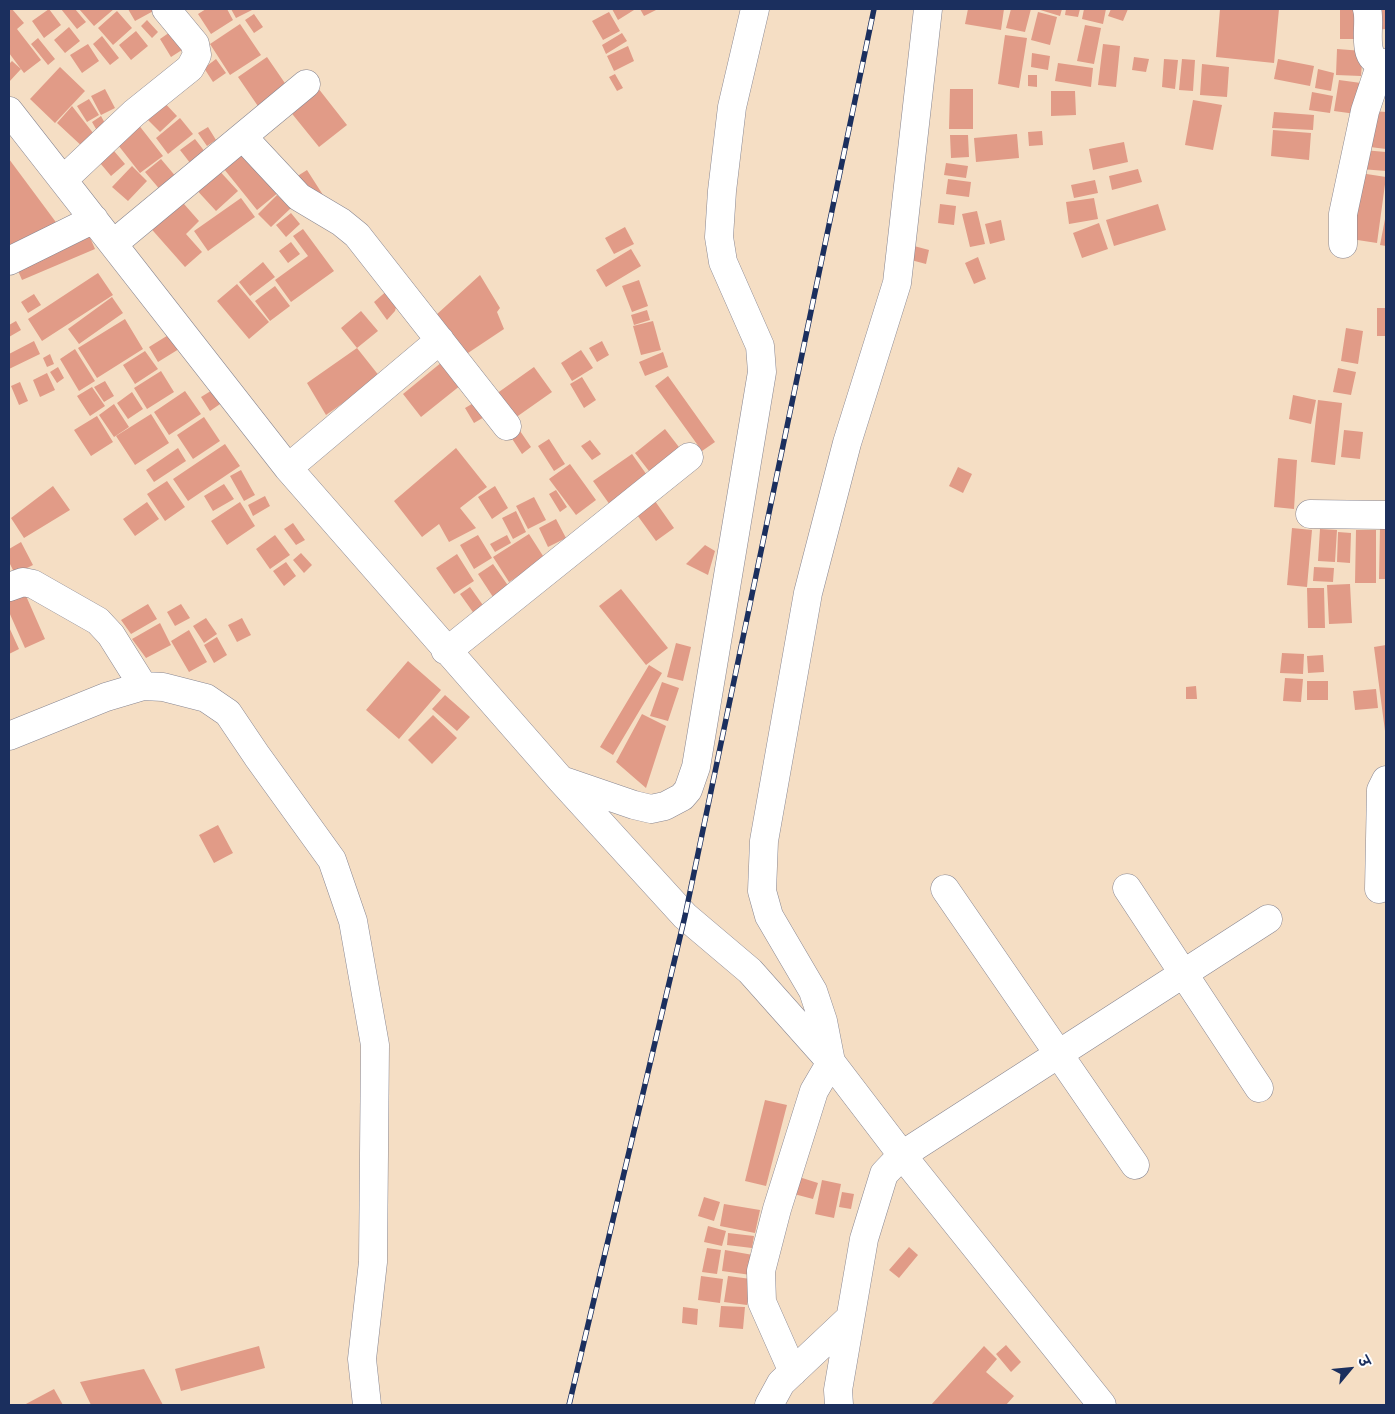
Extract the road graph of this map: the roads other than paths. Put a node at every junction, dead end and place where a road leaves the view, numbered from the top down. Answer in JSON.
{"nodes":[{"id":1,"x":166,"y":9,"type":"edge"},
{"id":2,"x":755,"y":9,"type":"edge"},
{"id":3,"x":928,"y":9,"type":"edge"},
{"id":4,"x":1367,"y":9,"type":"edge"},
{"id":5,"x":1384,"y":63,"type":"edge"},
{"id":6,"x":306,"y":84,"type":"dead end"},
{"id":7,"x":9,"y":111,"type":"edge"},
{"id":8,"x":243,"y":137,"type":"junction"},
{"id":9,"x":63,"y":180,"type":"junction"},
{"id":10,"x":94,"y":219,"type":"junction"},
{"id":11,"x":113,"y":244,"type":"junction"},
{"id":12,"x":1343,"y":244,"type":"dead end"},
{"id":13,"x":9,"y":262,"type":"edge"},
{"id":14,"x":440,"y":340,"type":"junction"},
{"id":15,"x":507,"y":426,"type":"dead end"},
{"id":16,"x":689,"y":457,"type":"dead end"},
{"id":17,"x":288,"y":468,"type":"junction"},
{"id":18,"x":1310,"y":514,"type":"dead end"},
{"id":19,"x":1386,"y":515,"type":"edge"},
{"id":20,"x":9,"y":587,"type":"edge"},
{"id":21,"x":445,"y":650,"type":"junction"},
{"id":22,"x":143,"y":686,"type":"junction"},
{"id":23,"x":9,"y":736,"type":"edge"},
{"id":24,"x":561,"y":780,"type":"junction"},
{"id":25,"x":1386,"y":780,"type":"edge"},
{"id":26,"x":1128,"y":888,"type":"dead end"},
{"id":27,"x":945,"y":889,"type":"dead end"},
{"id":28,"x":1379,"y":889,"type":"dead end"},
{"id":29,"x":1268,"y":919,"type":"dead end"},
{"id":30,"x":1183,"y":974,"type":"junction"},
{"id":31,"x":1059,"y":1054,"type":"junction"},
{"id":32,"x":831,"y":1062,"type":"junction"},
{"id":33,"x":1259,"y":1088,"type":"dead end"},
{"id":34,"x":902,"y":1155,"type":"junction"},
{"id":35,"x":1135,"y":1165,"type":"dead end"},
{"id":36,"x":850,"y":1318,"type":"junction"},
{"id":37,"x":793,"y":1372,"type":"junction"},
{"id":38,"x":367,"y":1405,"type":"edge"},
{"id":39,"x":769,"y":1405,"type":"edge"},
{"id":40,"x":839,"y":1405,"type":"edge"},
{"id":41,"x":1102,"y":1405,"type":"edge"}],
"edges":[{"from":1,"to":9,"type":"street"},
{"from":2,"to":24,"type":"street"},
{"from":3,"to":32,"type":"street"},
{"from":4,"to":5,"type":"street"},
{"from":5,"to":12,"type":"street"},
{"from":6,"to":8,"type":"street"},
{"from":7,"to":9,"type":"street"},
{"from":8,"to":11,"type":"street"},
{"from":8,"to":14,"type":"street"},
{"from":9,"to":10,"type":"street"},
{"from":10,"to":11,"type":"street"},
{"from":10,"to":13,"type":"street"},
{"from":11,"to":17,"type":"street"},
{"from":14,"to":15,"type":"street"},
{"from":14,"to":17,"type":"street"},
{"from":16,"to":21,"type":"street"},
{"from":17,"to":21,"type":"street"},
{"from":18,"to":19,"type":"street"},
{"from":20,"to":22,"type":"street"},
{"from":21,"to":24,"type":"street"},
{"from":22,"to":23,"type":"street"},
{"from":22,"to":38,"type":"street"},
{"from":24,"to":32,"type":"street"},
{"from":25,"to":28,"type":"street"},
{"from":26,"to":30,"type":"street"},
{"from":27,"to":31,"type":"street"},
{"from":29,"to":30,"type":"street"},
{"from":30,"to":31,"type":"street"},
{"from":30,"to":33,"type":"street"},
{"from":31,"to":34,"type":"street"},
{"from":31,"to":35,"type":"street"},
{"from":32,"to":34,"type":"street"},
{"from":32,"to":37,"type":"street"},
{"from":34,"to":36,"type":"street"},
{"from":34,"to":41,"type":"street"},
{"from":36,"to":37,"type":"street"},
{"from":36,"to":40,"type":"street"},
{"from":37,"to":39,"type":"street"}]}
